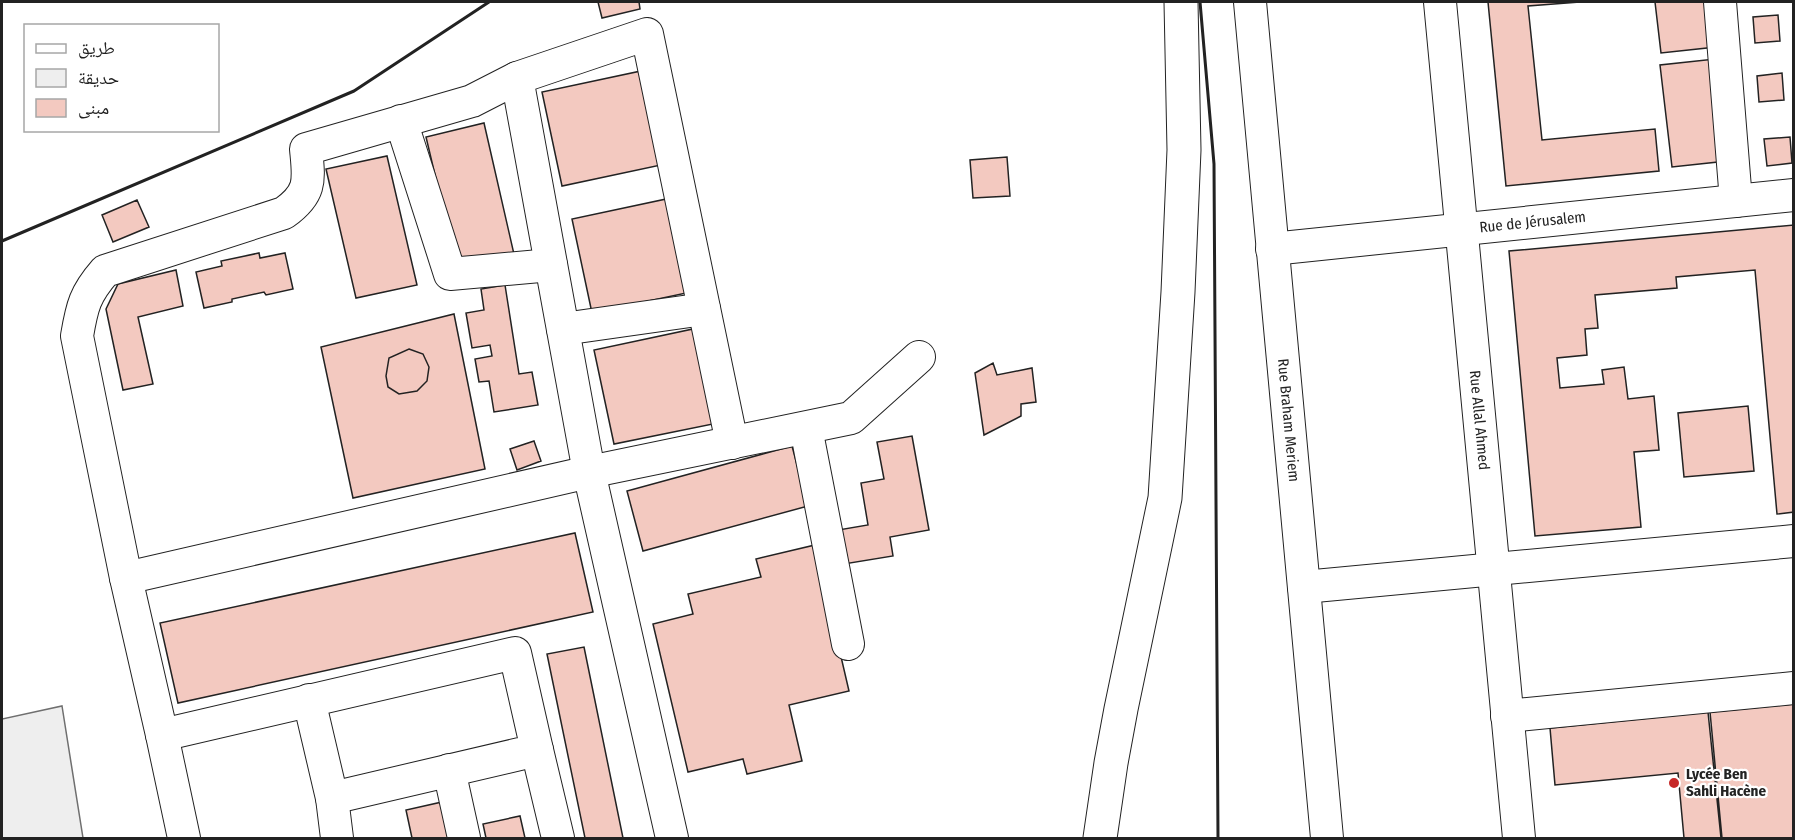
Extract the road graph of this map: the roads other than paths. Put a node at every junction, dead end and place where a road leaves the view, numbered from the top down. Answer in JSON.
{"nodes":[{"id":1,"x":1181,"y":2,"type":"edge"},
{"id":2,"x":1250,"y":2,"type":"edge"},
{"id":3,"x":1440,"y":2,"type":"edge"},
{"id":4,"x":1720,"y":2,"type":"edge"},
{"id":5,"x":517,"y":78,"type":"junction"},
{"id":6,"x":401,"y":121,"type":"junction"},
{"id":7,"x":1794,"y":195,"type":"edge"},
{"id":8,"x":1736,"y":201,"type":"junction"},
{"id":9,"x":1461,"y":230,"type":"junction"},
{"id":10,"x":1272,"y":249,"type":"junction"},
{"id":11,"x":551,"y":265,"type":"junction"},
{"id":12,"x":704,"y":309,"type":"junction"},
{"id":13,"x":563,"y":329,"type":"junction"},
{"id":14,"x":919,"y":357,"type":"dead end"},
{"id":15,"x":806,"y":428,"type":"junction"},
{"id":16,"x":732,"y":443,"type":"junction"},
{"id":17,"x":589,"y":472,"type":"junction"},
{"id":18,"x":1794,"y":541,"type":"edge"},
{"id":19,"x":1493,"y":569,"type":"junction"},
{"id":20,"x":126,"y":578,"type":"junction"},
{"id":21,"x":1304,"y":587,"type":"junction"},
{"id":22,"x":848,"y":644,"type":"dead end"},
{"id":23,"x":1794,"y":688,"type":"edge"},
{"id":24,"x":309,"y":700,"type":"junction"},
{"id":25,"x":1507,"y":716,"type":"junction"},
{"id":26,"x":162,"y":735,"type":"junction"},
{"id":27,"x":537,"y":750,"type":"junction"},
{"id":28,"x":449,"y":770,"type":"junction"},
{"id":29,"x":332,"y":798,"type":"junction"},
{"id":30,"x":184,"y":838,"type":"edge"},
{"id":31,"x":337,"y":838,"type":"edge"},
{"id":32,"x":464,"y":838,"type":"edge"},
{"id":33,"x":558,"y":838,"type":"edge"},
{"id":34,"x":672,"y":838,"type":"edge"},
{"id":35,"x":1101,"y":838,"type":"edge"},
{"id":36,"x":1327,"y":838,"type":"edge"},
{"id":37,"x":1519,"y":838,"type":"edge"}],
"edges":[{"from":1,"to":35,"type":"main road"},
{"from":2,"to":10,"type":"street","name":"Rue Braham Meriem"},
{"from":3,"to":9,"type":"street","name":"Rue Allal Ahmed"},
{"from":4,"to":8,"type":"street"},
{"from":5,"to":6,"type":"street"},
{"from":5,"to":11,"type":"street"},
{"from":5,"to":12,"type":"street"},
{"from":6,"to":11,"type":"street"},
{"from":6,"to":20,"type":"street"},
{"from":7,"to":8,"type":"street","name":"Rue de Jérusalem"},
{"from":8,"to":9,"type":"street","name":"Rue de Jérusalem"},
{"from":9,"to":10,"type":"street","name":"Rue de Jérusalem"},
{"from":9,"to":19,"type":"street","name":"Rue Allal Ahmed"},
{"from":10,"to":21,"type":"street","name":"Rue Braham Meriem"},
{"from":11,"to":13,"type":"street"},
{"from":12,"to":13,"type":"street"},
{"from":12,"to":16,"type":"street"},
{"from":13,"to":17,"type":"street"},
{"from":14,"to":15,"type":"street"},
{"from":15,"to":16,"type":"street"},
{"from":15,"to":22,"type":"street"},
{"from":16,"to":17,"type":"street"},
{"from":17,"to":20,"type":"street"},
{"from":17,"to":34,"type":"street"},
{"from":18,"to":19,"type":"street"},
{"from":19,"to":21,"type":"street"},
{"from":19,"to":25,"type":"street","name":"Rue Allal Ahmed"},
{"from":20,"to":26,"type":"street"},
{"from":21,"to":36,"type":"street","name":"Rue Braham Meriem"},
{"from":23,"to":25,"type":"street"},
{"from":24,"to":26,"type":"street"},
{"from":24,"to":27,"type":"street"},
{"from":24,"to":29,"type":"street"},
{"from":25,"to":37,"type":"street","name":"Rue Allal Ahmed"},
{"from":26,"to":30,"type":"street"},
{"from":27,"to":28,"type":"street"},
{"from":27,"to":33,"type":"street"},
{"from":28,"to":29,"type":"street"},
{"from":28,"to":32,"type":"street"},
{"from":29,"to":31,"type":"street"}]}
